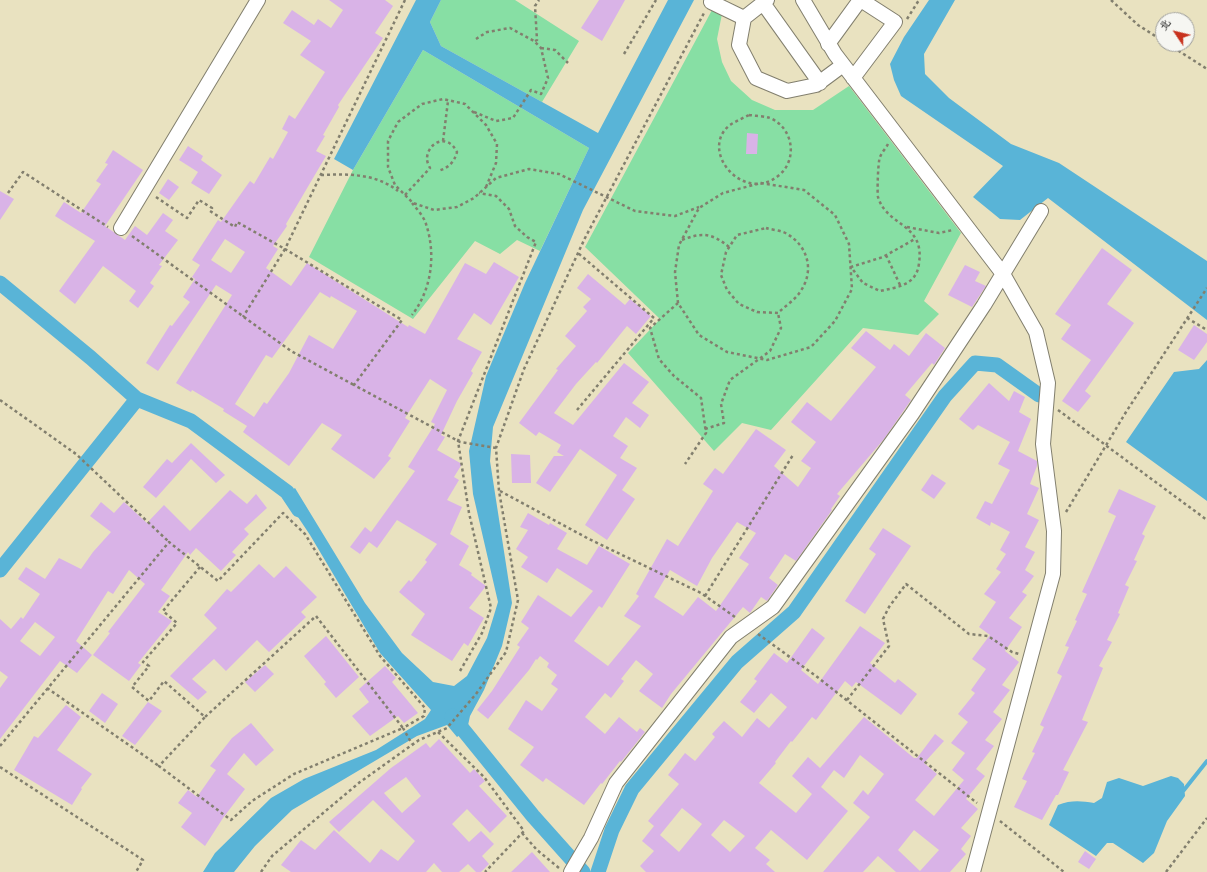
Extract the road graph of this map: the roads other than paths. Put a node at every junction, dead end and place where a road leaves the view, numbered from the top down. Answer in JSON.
{"nodes":[{"id":1,"x":258,"y":0,"type":"edge"},
{"id":2,"x":803,"y":0,"type":"edge"},
{"id":3,"x":861,"y":0,"type":"edge"},
{"id":4,"x":711,"y":2,"type":"road end"},
{"id":5,"x":765,"y":2,"type":"edge"},
{"id":6,"x":744,"y":18,"type":"junction"},
{"id":7,"x":828,"y":44,"type":"junction"},
{"id":8,"x":843,"y":65,"type":"junction"},
{"id":9,"x":853,"y":78,"type":"junction"},
{"id":10,"x":820,"y":83,"type":"junction"},
{"id":11,"x":1041,"y":211,"type":"dead end"},
{"id":12,"x":121,"y":228,"type":"road end"},
{"id":13,"x":1003,"y":274,"type":"junction"},
{"id":14,"x":571,"y":872,"type":"edge"},
{"id":15,"x":973,"y":872,"type":"edge"}],
"edges":[{"from":1,"to":12,"type":"street"},
{"from":2,"to":7,"type":"street"},
{"from":3,"to":7,"type":"street"},
{"from":3,"to":9,"type":"street"},
{"from":4,"to":6,"type":"street"},
{"from":5,"to":6,"type":"street"},
{"from":5,"to":10,"type":"street"},
{"from":6,"to":10,"type":"street"},
{"from":7,"to":8,"type":"street"},
{"from":8,"to":9,"type":"street"},
{"from":8,"to":10,"type":"street"},
{"from":9,"to":13,"type":"street"},
{"from":11,"to":13,"type":"street"},
{"from":13,"to":14,"type":"street"},
{"from":13,"to":15,"type":"street"}]}
